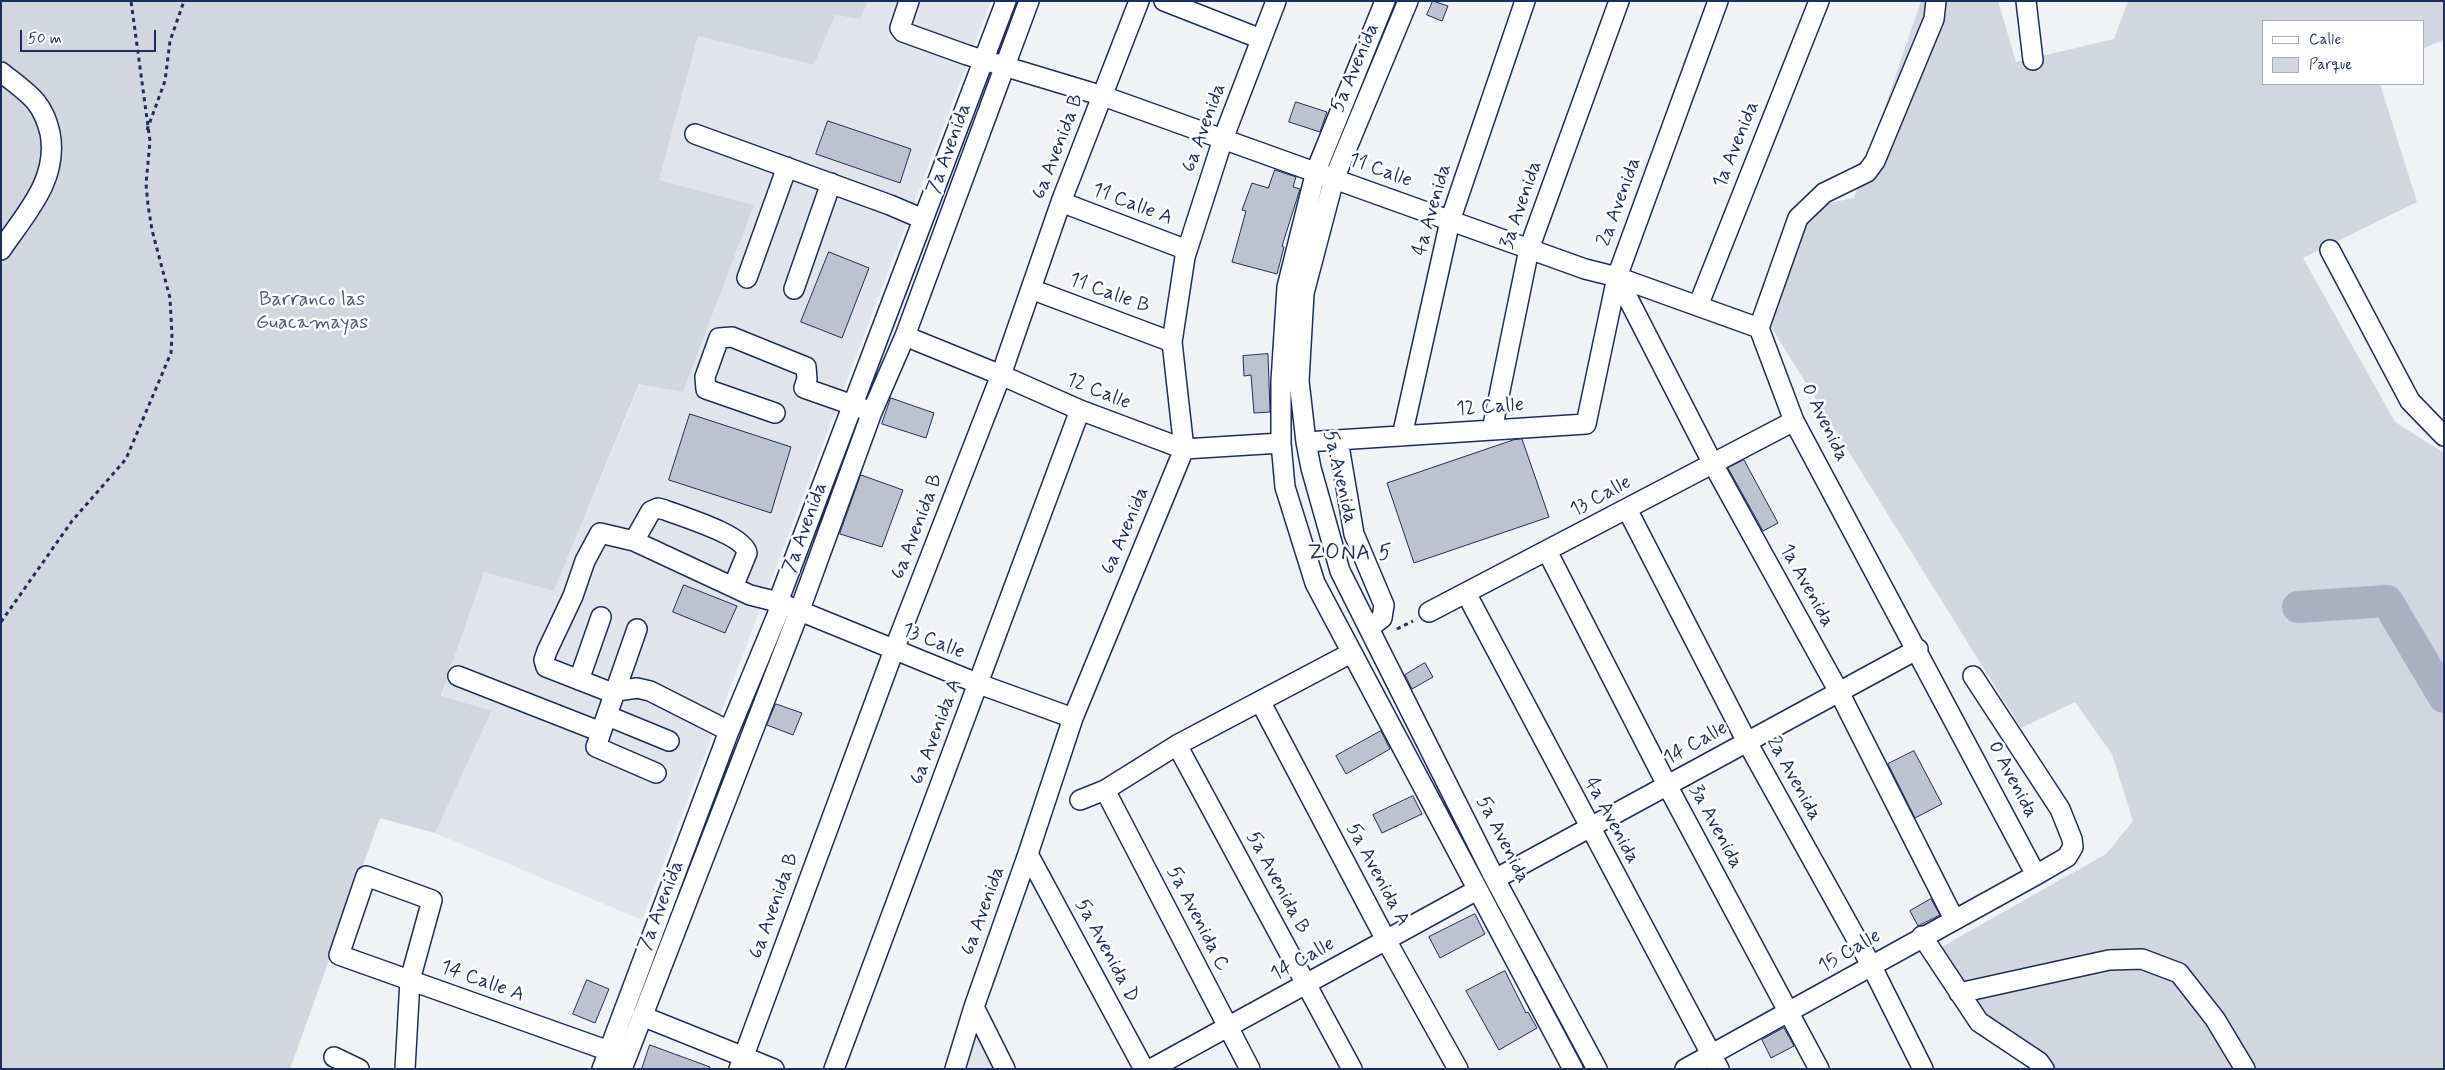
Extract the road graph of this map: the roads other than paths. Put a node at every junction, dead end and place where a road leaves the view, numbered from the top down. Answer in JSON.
{"nodes":[{"id":1,"x":908,"y":1,"type":"edge"},
{"id":2,"x":1006,"y":1,"type":"edge"},
{"id":3,"x":1029,"y":1,"type":"edge"},
{"id":4,"x":1139,"y":1,"type":"edge"},
{"id":5,"x":1164,"y":1,"type":"edge"},
{"id":6,"x":1276,"y":1,"type":"edge"},
{"id":7,"x":1385,"y":1,"type":"edge"},
{"id":8,"x":1408,"y":1,"type":"edge"},
{"id":9,"x":1525,"y":1,"type":"edge"},
{"id":10,"x":1619,"y":1,"type":"edge"},
{"id":11,"x":1718,"y":1,"type":"edge"},
{"id":12,"x":1819,"y":1,"type":"edge"},
{"id":13,"x":1936,"y":1,"type":"edge"},
{"id":14,"x":2026,"y":1,"type":"edge"},
{"id":15,"x":1261,"y":40,"type":"junction"},
{"id":16,"x":984,"y":59,"type":"junction"},
{"id":17,"x":2033,"y":60,"type":"dead end"},
{"id":18,"x":1005,"y":66,"type":"junction"},
{"id":19,"x":1,"y":72,"type":"edge"},
{"id":20,"x":1103,"y":96,"type":"junction"},
{"id":21,"x":695,"y":134,"type":"dead end"},
{"id":22,"x":1223,"y":139,"type":"junction"},
{"id":23,"x":787,"y":167,"type":"junction"},
{"id":24,"x":1316,"y":173,"type":"junction"},
{"id":25,"x":1334,"y":179,"type":"junction"},
{"id":26,"x":831,"y":183,"type":"junction"},
{"id":27,"x":1061,"y":202,"type":"junction"},
{"id":28,"x":923,"y":219,"type":"junction"},
{"id":29,"x":1450,"y":220,"type":"junction"},
{"id":30,"x":1529,"y":249,"type":"junction"},
{"id":31,"x":1,"y":250,"type":"edge"},
{"id":32,"x":1187,"y":250,"type":"junction"},
{"id":33,"x":2330,"y":250,"type":"dead end"},
{"id":34,"x":1616,"y":277,"type":"junction"},
{"id":35,"x":747,"y":278,"type":"dead end"},
{"id":36,"x":794,"y":289,"type":"dead end"},
{"id":37,"x":1031,"y":289,"type":"junction"},
{"id":38,"x":1698,"y":306,"type":"junction"},
{"id":39,"x":1759,"y":328,"type":"junction"},
{"id":40,"x":905,"y":336,"type":"junction"},
{"id":41,"x":1172,"y":342,"type":"junction"},
{"id":42,"x":1002,"y":374,"type":"junction"},
{"id":43,"x":853,"y":405,"type":"junction"},
{"id":44,"x":1080,"y":410,"type":"junction"},
{"id":45,"x":872,"y":412,"type":"junction"},
{"id":46,"x":775,"y":413,"type":"dead end"},
{"id":47,"x":1794,"y":421,"type":"junction"},
{"id":48,"x":1586,"y":424,"type":"joint"},
{"id":49,"x":1492,"y":430,"type":"junction"},
{"id":50,"x":1402,"y":436,"type":"junction"},
{"id":51,"x":2444,"y":436,"type":"edge"},
{"id":52,"x":1338,"y":440,"type":"junction"},
{"id":53,"x":1306,"y":442,"type":"junction"},
{"id":54,"x":1282,"y":443,"type":"junction"},
{"id":55,"x":1184,"y":449,"type":"junction"},
{"id":56,"x":1713,"y":464,"type":"junction"},
{"id":57,"x":1627,"y":508,"type":"junction"},
{"id":58,"x":634,"y":540,"type":"junction"},
{"id":59,"x":1547,"y":550,"type":"junction"},
{"id":60,"x":733,"y":587,"type":"junction"},
{"id":61,"x":1466,"y":593,"type":"junction"},
{"id":62,"x":778,"y":602,"type":"junction"},
{"id":63,"x":799,"y":612,"type":"junction"},
{"id":64,"x":1429,"y":612,"type":"dead end"},
{"id":65,"x":601,"y":617,"type":"dead end"},
{"id":66,"x":1369,"y":628,"type":"junction"},
{"id":67,"x":637,"y":629,"type":"dead end"},
{"id":68,"x":1918,"y":649,"type":"junction"},
{"id":69,"x":894,"y":650,"type":"junction"},
{"id":70,"x":1351,"y":653,"type":"junction"},
{"id":71,"x":458,"y":676,"type":"dead end"},
{"id":72,"x":1973,"y":676,"type":"dead end"},
{"id":73,"x":579,"y":680,"type":"junction"},
{"id":74,"x":979,"y":684,"type":"junction"},
{"id":75,"x":617,"y":691,"type":"junction"},
{"id":76,"x":1839,"y":692,"type":"junction"},
{"id":77,"x":1260,"y":701,"type":"junction"},
{"id":78,"x":1073,"y":718,"type":"junction"},
{"id":79,"x":605,"y":724,"type":"junction"},
{"id":80,"x":730,"y":731,"type":"junction"},
{"id":81,"x":669,"y":741,"type":"dead end"},
{"id":82,"x":1747,"y":742,"type":"junction"},
{"id":83,"x":1177,"y":744,"type":"junction"},
{"id":84,"x":656,"y":773,"type":"dead end"},
{"id":85,"x":1667,"y":785,"type":"junction"},
{"id":86,"x":1105,"y":790,"type":"junction"},
{"id":87,"x":1080,"y":800,"type":"dead end"},
{"id":88,"x":1589,"y":828,"type":"junction"},
{"id":89,"x":1028,"y":854,"type":"junction"},
{"id":90,"x":2036,"y":875,"type":"junction"},
{"id":91,"x":1495,"y":879,"type":"junction"},
{"id":92,"x":1477,"y":890,"type":"junction"},
{"id":93,"x":1954,"y":918,"type":"junction"},
{"id":94,"x":1922,"y":936,"type":"junction"},
{"id":95,"x":1386,"y":940,"type":"junction"},
{"id":96,"x":1871,"y":965,"type":"junction"},
{"id":97,"x":410,"y":980,"type":"junction"},
{"id":98,"x":1306,"y":984,"type":"junction"},
{"id":99,"x":1960,"y":993,"type":"junction"},
{"id":100,"x":974,"y":1006,"type":"junction"},
{"id":101,"x":1789,"y":1013,"type":"junction"},
{"id":102,"x":642,"y":1016,"type":"junction"},
{"id":103,"x":1228,"y":1027,"type":"junction"},
{"id":104,"x":609,"y":1051,"type":"junction"},
{"id":105,"x":334,"y":1058,"type":"dead end"},
{"id":106,"x":1715,"y":1062,"type":"edge"},
{"id":107,"x":742,"y":1063,"type":"edge"},
{"id":108,"x":359,"y":1069,"type":"edge"},
{"id":109,"x":404,"y":1069,"type":"edge"},
{"id":110,"x":602,"y":1069,"type":"edge"},
{"id":111,"x":622,"y":1069,"type":"edge"},
{"id":112,"x":774,"y":1069,"type":"edge"},
{"id":113,"x":834,"y":1069,"type":"edge"},
{"id":114,"x":955,"y":1069,"type":"edge"},
{"id":115,"x":1005,"y":1069,"type":"edge"},
{"id":116,"x":1144,"y":1069,"type":"edge"},
{"id":117,"x":1151,"y":1069,"type":"edge"},
{"id":118,"x":1250,"y":1069,"type":"edge"},
{"id":119,"x":1352,"y":1069,"type":"edge"},
{"id":120,"x":1458,"y":1069,"type":"edge"},
{"id":121,"x":1572,"y":1069,"type":"edge"},
{"id":122,"x":1597,"y":1069,"type":"edge"},
{"id":123,"x":1685,"y":1069,"type":"edge"},
{"id":124,"x":1819,"y":1069,"type":"edge"},
{"id":125,"x":1923,"y":1069,"type":"edge"},
{"id":126,"x":2044,"y":1069,"type":"edge"},
{"id":127,"x":2245,"y":1069,"type":"edge"}],
"edges":[{"from":1,"to":16,"type":"street","name":"11 Calle"},
{"from":2,"to":16,"type":"street","name":"7a Avenida"},
{"from":3,"to":18,"type":"street","name":"7a Avenida"},
{"from":4,"to":20,"type":"street","name":"6a Avenida B"},
{"from":5,"to":15,"type":"street"},
{"from":6,"to":15,"type":"street","name":"6a Avenida"},
{"from":7,"to":24,"type":"street","name":"5a Avenida"},
{"from":8,"to":25,"type":"street","name":"5a Avenida"},
{"from":9,"to":29,"type":"street","name":"4a Avenida"},
{"from":10,"to":30,"type":"street","name":"3a Avenida"},
{"from":11,"to":34,"type":"street","name":"2a Avenida"},
{"from":12,"to":38,"type":"street","name":"1a Avenida"},
{"from":13,"to":39,"type":"street"},
{"from":14,"to":17,"type":"street"},
{"from":15,"to":22,"type":"street","name":"6a Avenida"},
{"from":16,"to":18,"type":"street","name":"11 Calle"},
{"from":16,"to":28,"type":"street","name":"7a Avenida"},
{"from":18,"to":20,"type":"street","name":"11 Calle"},
{"from":18,"to":40,"type":"street","name":"7a Avenida"},
{"from":19,"to":31,"type":"street"},
{"from":20,"to":22,"type":"street","name":"11 Calle"},
{"from":20,"to":27,"type":"street","name":"6a Avenida B"},
{"from":21,"to":23,"type":"street"},
{"from":22,"to":24,"type":"street","name":"11 Calle"},
{"from":22,"to":32,"type":"street","name":"6a Avenida"},
{"from":23,"to":26,"type":"street"},
{"from":23,"to":35,"type":"street"},
{"from":24,"to":25,"type":"street","name":"11 Calle"},
{"from":24,"to":54,"type":"street","name":"5a Avenida"},
{"from":25,"to":29,"type":"street","name":"11 Calle"},
{"from":25,"to":53,"type":"street","name":"5a Avenida"},
{"from":26,"to":28,"type":"street"},
{"from":26,"to":36,"type":"street"},
{"from":27,"to":32,"type":"street","name":"11 Calle A"},
{"from":27,"to":37,"type":"street","name":"6a Avenida B"},
{"from":28,"to":43,"type":"street","name":"7a Avenida"},
{"from":29,"to":30,"type":"street","name":"11 Calle"},
{"from":29,"to":50,"type":"street","name":"4a Avenida"},
{"from":30,"to":34,"type":"street","name":"11 Calle"},
{"from":30,"to":49,"type":"street","name":"3a Avenida"},
{"from":32,"to":41,"type":"street","name":"6a Avenida"},
{"from":33,"to":51,"type":"street"},
{"from":34,"to":38,"type":"street","name":"11 Calle"},
{"from":34,"to":48,"type":"street","name":"2a Avenida"},
{"from":34,"to":56,"type":"street","name":"1a Avenida"},
{"from":37,"to":41,"type":"street","name":"11 Calle B"},
{"from":37,"to":42,"type":"street","name":"6a Avenida B"},
{"from":38,"to":39,"type":"street","name":"11 Calle"},
{"from":39,"to":47,"type":"street","name":"0 Avenida"},
{"from":40,"to":42,"type":"street","name":"12 Calle"},
{"from":40,"to":45,"type":"street","name":"7a Avenida"},
{"from":41,"to":55,"type":"street","name":"6a Avenida"},
{"from":42,"to":44,"type":"street","name":"12 Calle"},
{"from":42,"to":69,"type":"street","name":"6a Avenida B"},
{"from":43,"to":45,"type":"street"},
{"from":43,"to":46,"type":"street"},
{"from":43,"to":62,"type":"street","name":"7a Avenida"},
{"from":44,"to":55,"type":"street","name":"12 Calle"},
{"from":44,"to":74,"type":"street","name":"6a Avenida A"},
{"from":45,"to":63,"type":"street","name":"7a Avenida"},
{"from":47,"to":56,"type":"street","name":"13 Calle"},
{"from":47,"to":68,"type":"street","name":"0 Avenida"},
{"from":48,"to":49,"type":"street","name":"12 Calle"},
{"from":49,"to":50,"type":"street","name":"12 Calle"},
{"from":50,"to":52,"type":"street","name":"12 Calle"},
{"from":52,"to":53,"type":"street","name":"12 Calle"},
{"from":52,"to":66,"type":"street"},
{"from":53,"to":66,"type":"street","name":"5a Avenida"},
{"from":54,"to":55,"type":"street","name":"12 Calle"},
{"from":54,"to":70,"type":"street","name":"5a Avenida"},
{"from":55,"to":78,"type":"street","name":"6a Avenida"},
{"from":56,"to":57,"type":"street","name":"13 Calle"},
{"from":56,"to":76,"type":"street","name":"1a Avenida"},
{"from":57,"to":59,"type":"street","name":"13 Calle"},
{"from":57,"to":82,"type":"street","name":"2a Avenida"},
{"from":58,"to":60,"type":"street","name":"13 Calle"},
{"from":58,"to":60,"type":"street"},
{"from":58,"to":73,"type":"street","name":"13 Calle"},
{"from":59,"to":61,"type":"street","name":"13 Calle"},
{"from":59,"to":85,"type":"street","name":"3a Avenida"},
{"from":60,"to":62,"type":"street","name":"13 Calle"},
{"from":61,"to":64,"type":"street","name":"13 Calle"},
{"from":61,"to":88,"type":"street","name":"4a Avenida"},
{"from":62,"to":63,"type":"street","name":"13 Calle"},
{"from":62,"to":80,"type":"street","name":"7a Avenida"},
{"from":63,"to":69,"type":"street","name":"13 Calle"},
{"from":63,"to":102,"type":"street","name":"7a Avenida"},
{"from":65,"to":73,"type":"street"},
{"from":66,"to":91,"type":"street","name":"5a Avenida"},
{"from":67,"to":75,"type":"street"},
{"from":68,"to":76,"type":"street","name":"14 Calle"},
{"from":68,"to":90,"type":"street","name":"0 Avenida"},
{"from":69,"to":74,"type":"street","name":"13 Calle"},
{"from":69,"to":107,"type":"street","name":"6a Avenida B"},
{"from":70,"to":77,"type":"street"},
{"from":70,"to":92,"type":"street","name":"5a Avenida"},
{"from":71,"to":79,"type":"street"},
{"from":72,"to":90,"type":"street","name":"15 Calle"},
{"from":73,"to":75,"type":"street"},
{"from":74,"to":78,"type":"street","name":"13 Calle"},
{"from":74,"to":113,"type":"street","name":"6a Avenida A"},
{"from":75,"to":79,"type":"street"},
{"from":75,"to":80,"type":"street"},
{"from":76,"to":82,"type":"street","name":"14 Calle"},
{"from":76,"to":93,"type":"street","name":"1a Avenida"},
{"from":77,"to":83,"type":"street"},
{"from":77,"to":95,"type":"street","name":"5a Avenida A"},
{"from":78,"to":89,"type":"street","name":"6a Avenida"},
{"from":79,"to":81,"type":"street"},
{"from":79,"to":84,"type":"street"},
{"from":80,"to":104,"type":"street","name":"7a Avenida"},
{"from":82,"to":85,"type":"street","name":"14 Calle"},
{"from":82,"to":96,"type":"street","name":"2a Avenida"},
{"from":83,"to":86,"type":"street"},
{"from":83,"to":98,"type":"street","name":"5a Avenida B"},
{"from":85,"to":88,"type":"street","name":"14 Calle"},
{"from":85,"to":101,"type":"street","name":"3a Avenida"},
{"from":86,"to":87,"type":"street"},
{"from":86,"to":103,"type":"street","name":"5a Avenida C"},
{"from":88,"to":91,"type":"street","name":"14 Calle"},
{"from":88,"to":106,"type":"street","name":"4a Avenida"},
{"from":89,"to":100,"type":"street","name":"6a Avenida"},
{"from":89,"to":116,"type":"street","name":"5a Avenida D"},
{"from":90,"to":93,"type":"street","name":"15 Calle"},
{"from":91,"to":122,"type":"street","name":"5a Avenida"},
{"from":92,"to":95,"type":"street","name":"14 Calle"},
{"from":92,"to":121,"type":"street","name":"5a Avenida"},
{"from":93,"to":94,"type":"street","name":"15 Calle"},
{"from":94,"to":96,"type":"street","name":"15 Calle"},
{"from":94,"to":99,"type":"street"},
{"from":95,"to":98,"type":"street","name":"14 Calle"},
{"from":95,"to":120,"type":"street","name":"5a Avenida A"},
{"from":96,"to":101,"type":"street","name":"15 Calle"},
{"from":96,"to":125,"type":"street","name":"2a Avenida"},
{"from":97,"to":97,"type":"street","name":"14 Calle A"},
{"from":97,"to":104,"type":"street","name":"14 Calle A"},
{"from":97,"to":109,"type":"street"},
{"from":98,"to":103,"type":"street","name":"14 Calle"},
{"from":98,"to":119,"type":"street","name":"5a Avenida B"},
{"from":99,"to":126,"type":"street"},
{"from":99,"to":127,"type":"street"},
{"from":100,"to":114,"type":"street","name":"6a Avenida"},
{"from":100,"to":115,"type":"street"},
{"from":101,"to":106,"type":"street","name":"15 Calle"},
{"from":101,"to":124,"type":"street","name":"3a Avenida"},
{"from":102,"to":107,"type":"street"},
{"from":102,"to":111,"type":"street","name":"7a Avenida"},
{"from":103,"to":117,"type":"street","name":"14 Calle"},
{"from":103,"to":118,"type":"street","name":"5a Avenida C"},
{"from":104,"to":110,"type":"street","name":"7a Avenida"},
{"from":105,"to":108,"type":"street"},
{"from":106,"to":123,"type":"street","name":"15 Calle"},
{"from":107,"to":112,"type":"street"}]}
